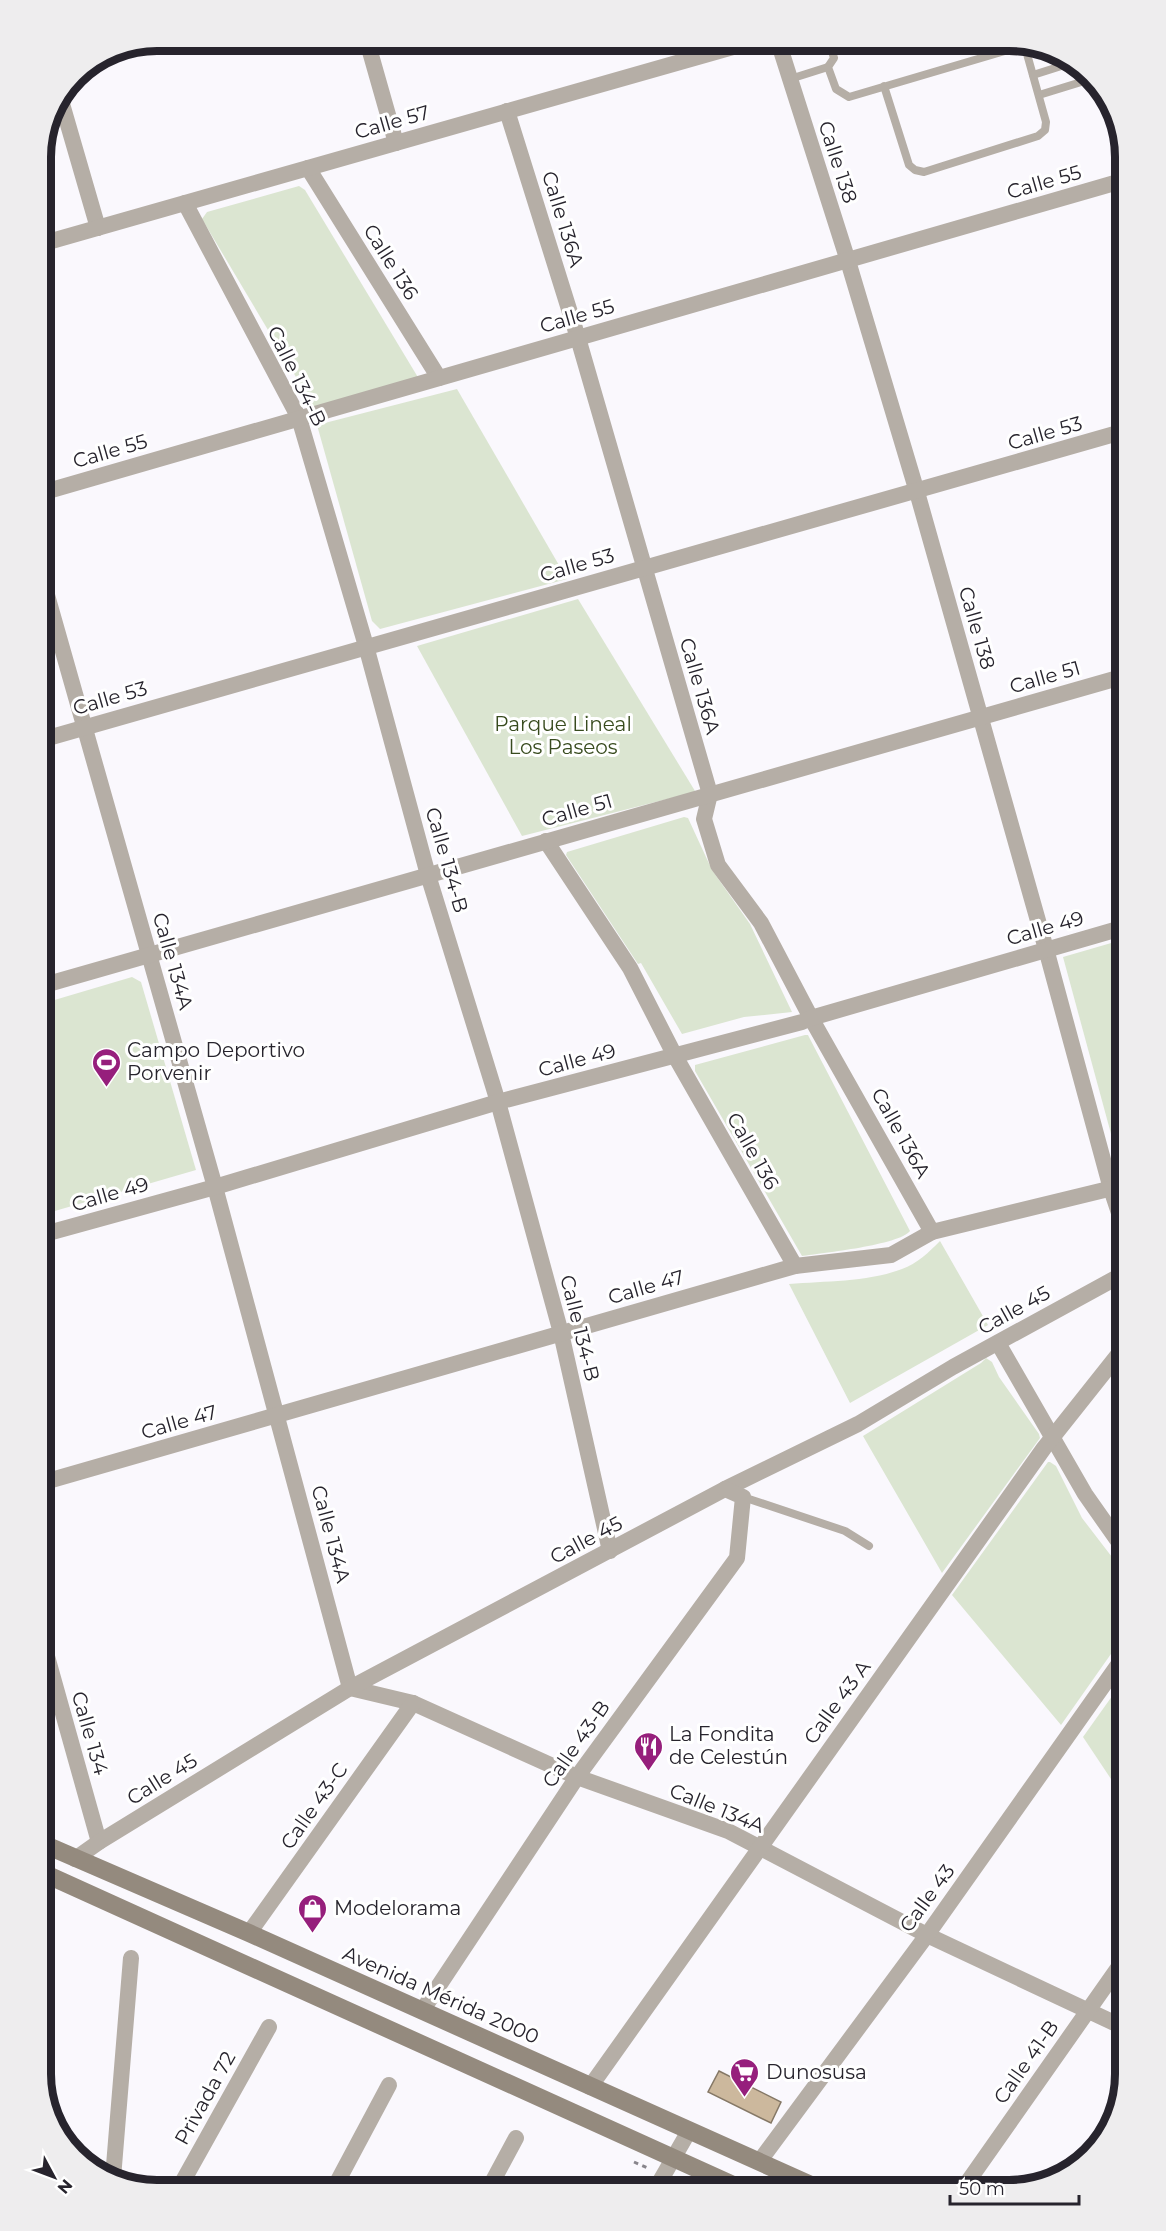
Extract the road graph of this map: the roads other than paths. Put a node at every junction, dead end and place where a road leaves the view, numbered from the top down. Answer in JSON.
{"nodes":[{"id":1,"x":370,"y":51,"type":"edge"},
{"id":2,"x":714,"y":51,"type":"edge"},
{"id":3,"x":781,"y":51,"type":"edge"},
{"id":4,"x":832,"y":51,"type":"edge"},
{"id":5,"x":1005,"y":51,"type":"edge"},
{"id":6,"x":1025,"y":52,"type":"edge"},
{"id":7,"x":1063,"y":66,"type":"edge"},
{"id":8,"x":828,"y":67,"type":"junction"},
{"id":9,"x":1033,"y":75,"type":"junction"},
{"id":10,"x":790,"y":79,"type":"junction"},
{"id":11,"x":1083,"y":81,"type":"edge"},
{"id":12,"x":884,"y":86,"type":"junction"},
{"id":13,"x":1039,"y":95,"type":"junction"},
{"id":14,"x":63,"y":108,"type":"edge"},
{"id":15,"x":507,"y":111,"type":"junction"},
{"id":16,"x":396,"y":143,"type":"junction"},
{"id":17,"x":308,"y":168,"type":"junction"},
{"id":18,"x":1115,"y":183,"type":"edge"},
{"id":19,"x":185,"y":203,"type":"junction"},
{"id":20,"x":98,"y":228,"type":"junction"},
{"id":21,"x":51,"y":241,"type":"edge"},
{"id":22,"x":848,"y":261,"type":"junction"},
{"id":23,"x":578,"y":338,"type":"junction"},
{"id":24,"x":439,"y":378,"type":"junction"},
{"id":25,"x":298,"y":418,"type":"junction"},
{"id":26,"x":1115,"y":434,"type":"edge"},
{"id":27,"x":51,"y":490,"type":"edge"},
{"id":28,"x":917,"y":492,"type":"junction"},
{"id":29,"x":645,"y":568,"type":"junction"},
{"id":30,"x":51,"y":610,"type":"edge"},
{"id":31,"x":366,"y":646,"type":"junction"},
{"id":32,"x":1115,"y":679,"type":"edge"},
{"id":33,"x":981,"y":717,"type":"junction"},
{"id":34,"x":84,"y":727,"type":"junction"},
{"id":35,"x":51,"y":737,"type":"edge"},
{"id":36,"x":710,"y":794,"type":"junction"},
{"id":37,"x":546,"y":841,"type":"junction"},
{"id":38,"x":428,"y":875,"type":"junction"},
{"id":39,"x":1115,"y":930,"type":"edge"},
{"id":40,"x":1046,"y":949,"type":"junction"},
{"id":41,"x":150,"y":954,"type":"junction"},
{"id":42,"x":51,"y":983,"type":"edge"},
{"id":43,"x":811,"y":1017,"type":"junction"},
{"id":44,"x":675,"y":1056,"type":"junction"},
{"id":45,"x":498,"y":1102,"type":"junction"},
{"id":46,"x":1115,"y":1177,"type":"edge"},
{"id":47,"x":215,"y":1187,"type":"junction"},
{"id":48,"x":1115,"y":1188,"type":"edge"},
{"id":49,"x":51,"y":1232,"type":"edge"},
{"id":50,"x":932,"y":1232,"type":"junction"},
{"id":51,"x":795,"y":1266,"type":"junction"},
{"id":52,"x":1115,"y":1279,"type":"edge"},
{"id":53,"x":561,"y":1333,"type":"junction"},
{"id":54,"x":998,"y":1343,"type":"junction"},
{"id":55,"x":1115,"y":1359,"type":"edge"},
{"id":56,"x":278,"y":1416,"type":"junction"},
{"id":57,"x":1053,"y":1437,"type":"junction"},
{"id":58,"x":51,"y":1480,"type":"edge"},
{"id":59,"x":725,"y":1489,"type":"junction"},
{"id":60,"x":743,"y":1497,"type":"junction"},
{"id":61,"x":1115,"y":1537,"type":"edge"},
{"id":62,"x":869,"y":1546,"type":"dead end"},
{"id":63,"x":610,"y":1551,"type":"junction"},
{"id":64,"x":1115,"y":1669,"type":"edge"},
{"id":65,"x":51,"y":1674,"type":"edge"},
{"id":66,"x":350,"y":1688,"type":"junction"},
{"id":67,"x":413,"y":1703,"type":"junction"},
{"id":68,"x":577,"y":1778,"type":"junction"},
{"id":69,"x":99,"y":1842,"type":"junction"},
{"id":70,"x":759,"y":1846,"type":"junction"},
{"id":71,"x":51,"y":1848,"type":"edge"},
{"id":72,"x":75,"y":1859,"type":"junction"},
{"id":73,"x":51,"y":1871,"type":"edge"},
{"id":74,"x":51,"y":1879,"type":"edge"},
{"id":75,"x":249,"y":1933,"type":"junction"},
{"id":76,"x":927,"y":1935,"type":"junction"},
{"id":77,"x":131,"y":1958,"type":"dead end"},
{"id":78,"x":1115,"y":1972,"type":"edge"},
{"id":79,"x":1087,"y":2010,"type":"junction"},
{"id":80,"x":422,"y":2011,"type":"junction"},
{"id":81,"x":1115,"y":2023,"type":"edge"},
{"id":82,"x":269,"y":2027,"type":"dead end"},
{"id":83,"x":389,"y":2085,"type":"dead end"},
{"id":84,"x":590,"y":2087,"type":"junction"},
{"id":85,"x":689,"y":2131,"type":"junction"},
{"id":86,"x":516,"y":2138,"type":"dead end"},
{"id":87,"x":672,"y":2158,"type":"junction"},
{"id":88,"x":759,"y":2162,"type":"junction"},
{"id":89,"x":114,"y":2170,"type":"edge"},
{"id":90,"x":184,"y":2180,"type":"edge"},
{"id":91,"x":338,"y":2180,"type":"edge"},
{"id":92,"x":493,"y":2180,"type":"edge"},
{"id":93,"x":660,"y":2180,"type":"edge"},
{"id":94,"x":722,"y":2180,"type":"edge"},
{"id":95,"x":800,"y":2180,"type":"edge"},
{"id":96,"x":969,"y":2180,"type":"edge"}],
"edges":[{"from":1,"to":16,"type":"street"},
{"from":2,"to":15,"type":"street","name":"Calle 57"},
{"from":3,"to":10,"type":"street","name":"Calle 138"},
{"from":4,"to":8,"type":"lane"},
{"from":5,"to":12,"type":"lane"},
{"from":6,"to":9,"type":"lane"},
{"from":7,"to":9,"type":"lane"},
{"from":8,"to":10,"type":"lane"},
{"from":8,"to":12,"type":"lane"},
{"from":9,"to":13,"type":"lane"},
{"from":10,"to":22,"type":"street","name":"Calle 138"},
{"from":11,"to":13,"type":"lane"},
{"from":12,"to":13,"type":"lane"},
{"from":14,"to":20,"type":"street"},
{"from":15,"to":16,"type":"street","name":"Calle 57"},
{"from":15,"to":23,"type":"street","name":"Calle 136A"},
{"from":16,"to":17,"type":"street","name":"Calle 57"},
{"from":17,"to":19,"type":"street","name":"Calle 57"},
{"from":17,"to":24,"type":"street","name":"Calle 136"},
{"from":18,"to":22,"type":"street","name":"Calle 55"},
{"from":19,"to":20,"type":"street","name":"Calle 57"},
{"from":19,"to":25,"type":"street","name":"Calle 134-B"},
{"from":20,"to":21,"type":"street","name":"Calle 57"},
{"from":22,"to":23,"type":"street","name":"Calle 55"},
{"from":22,"to":28,"type":"street","name":"Calle 138"},
{"from":23,"to":24,"type":"street","name":"Calle 55"},
{"from":23,"to":29,"type":"street","name":"Calle 136A"},
{"from":24,"to":25,"type":"street","name":"Calle 55"},
{"from":25,"to":27,"type":"street","name":"Calle 55"},
{"from":25,"to":31,"type":"street","name":"Calle 134-B"},
{"from":26,"to":28,"type":"street","name":"Calle 53"},
{"from":28,"to":29,"type":"street","name":"Calle 53"},
{"from":28,"to":33,"type":"street","name":"Calle 138"},
{"from":29,"to":31,"type":"street","name":"Calle 53"},
{"from":29,"to":36,"type":"street","name":"Calle 136A"},
{"from":30,"to":34,"type":"street","name":"Calle 134A"},
{"from":31,"to":34,"type":"street","name":"Calle 53"},
{"from":31,"to":38,"type":"street","name":"Calle 134-B"},
{"from":32,"to":33,"type":"street","name":"Calle 51"},
{"from":33,"to":36,"type":"street","name":"Calle 51"},
{"from":33,"to":40,"type":"street","name":"Calle 138"},
{"from":34,"to":35,"type":"street","name":"Calle 53"},
{"from":34,"to":41,"type":"street","name":"Calle 134A"},
{"from":36,"to":37,"type":"street","name":"Calle 51"},
{"from":36,"to":43,"type":"street","name":"Calle 136A"},
{"from":37,"to":38,"type":"street","name":"Calle 51"},
{"from":37,"to":44,"type":"street","name":"Calle 136"},
{"from":38,"to":41,"type":"street","name":"Calle 51"},
{"from":38,"to":45,"type":"street","name":"Calle 134-B"},
{"from":39,"to":40,"type":"street","name":"Calle 49"},
{"from":40,"to":43,"type":"street","name":"Calle 49"},
{"from":40,"to":46,"type":"street","name":"Calle 138"},
{"from":41,"to":42,"type":"street","name":"Calle 51"},
{"from":41,"to":47,"type":"street","name":"Calle 134A"},
{"from":43,"to":44,"type":"street","name":"Calle 49"},
{"from":43,"to":50,"type":"street","name":"Calle 136A"},
{"from":44,"to":45,"type":"street","name":"Calle 49"},
{"from":44,"to":51,"type":"street","name":"Calle 136"},
{"from":45,"to":47,"type":"street","name":"Calle 49"},
{"from":45,"to":53,"type":"street","name":"Calle 134-B"},
{"from":47,"to":49,"type":"street","name":"Calle 49"},
{"from":47,"to":56,"type":"street","name":"Calle 134A"},
{"from":48,"to":50,"type":"street","name":"Calle 47"},
{"from":50,"to":51,"type":"street","name":"Calle 47"},
{"from":51,"to":53,"type":"street","name":"Calle 47"},
{"from":52,"to":54,"type":"street","name":"Calle 45"},
{"from":53,"to":56,"type":"street","name":"Calle 47"},
{"from":53,"to":63,"type":"street","name":"Calle 134-B"},
{"from":54,"to":57,"type":"street"},
{"from":54,"to":59,"type":"street","name":"Calle 45"},
{"from":55,"to":57,"type":"street","name":"Calle 43 A"},
{"from":56,"to":58,"type":"street","name":"Calle 47"},
{"from":56,"to":66,"type":"street","name":"Calle 134A"},
{"from":57,"to":61,"type":"street"},
{"from":57,"to":70,"type":"street","name":"Calle 43 A"},
{"from":59,"to":60,"type":"street"},
{"from":59,"to":63,"type":"street","name":"Calle 45"},
{"from":60,"to":62,"type":"lane"},
{"from":60,"to":68,"type":"street","name":"Calle 43-B"},
{"from":63,"to":66,"type":"street","name":"Calle 45"},
{"from":64,"to":76,"type":"street","name":"Calle 43"},
{"from":65,"to":69,"type":"street","name":"Calle 134"},
{"from":66,"to":67,"type":"street","name":"Calle 134A"},
{"from":66,"to":69,"type":"street","name":"Calle 45"},
{"from":67,"to":68,"type":"street","name":"Calle 134A"},
{"from":67,"to":75,"type":"street","name":"Calle 43-C"},
{"from":68,"to":70,"type":"street","name":"Calle 134A"},
{"from":68,"to":80,"type":"street","name":"Calle 43-B"},
{"from":69,"to":72,"type":"street","name":"Calle 45"},
{"from":70,"to":76,"type":"street","name":"Calle 134A"},
{"from":70,"to":84,"type":"street","name":"Calle 43 A"},
{"from":71,"to":72,"type":"main road","name":"Avenida Mérida 2000"},
{"from":72,"to":73,"type":"main road"},
{"from":72,"to":75,"type":"main road","name":"Avenida Mérida 2000"},
{"from":74,"to":87,"type":"main road"},
{"from":75,"to":80,"type":"main road","name":"Avenida Mérida 2000"},
{"from":76,"to":79,"type":"street","name":"Calle 134A"},
{"from":76,"to":88,"type":"street","name":"Calle 43"},
{"from":77,"to":89,"type":"street"},
{"from":78,"to":79,"type":"street","name":"Calle 41-B"},
{"from":79,"to":81,"type":"street","name":"Calle 134A"},
{"from":79,"to":96,"type":"street","name":"Calle 41-B"},
{"from":80,"to":84,"type":"main road","name":"Avenida Mérida 2000"},
{"from":82,"to":90,"type":"street","name":"Privada 72"},
{"from":83,"to":91,"type":"street"},
{"from":84,"to":85,"type":"main road","name":"Avenida Mérida 2000"},
{"from":85,"to":87,"type":"street"},
{"from":85,"to":88,"type":"main road","name":"Avenida Mérida 2000"},
{"from":86,"to":92,"type":"street"},
{"from":87,"to":93,"type":"street"},
{"from":87,"to":94,"type":"main road"},
{"from":88,"to":95,"type":"main road","name":"Avenida Mérida 2000"}]}
